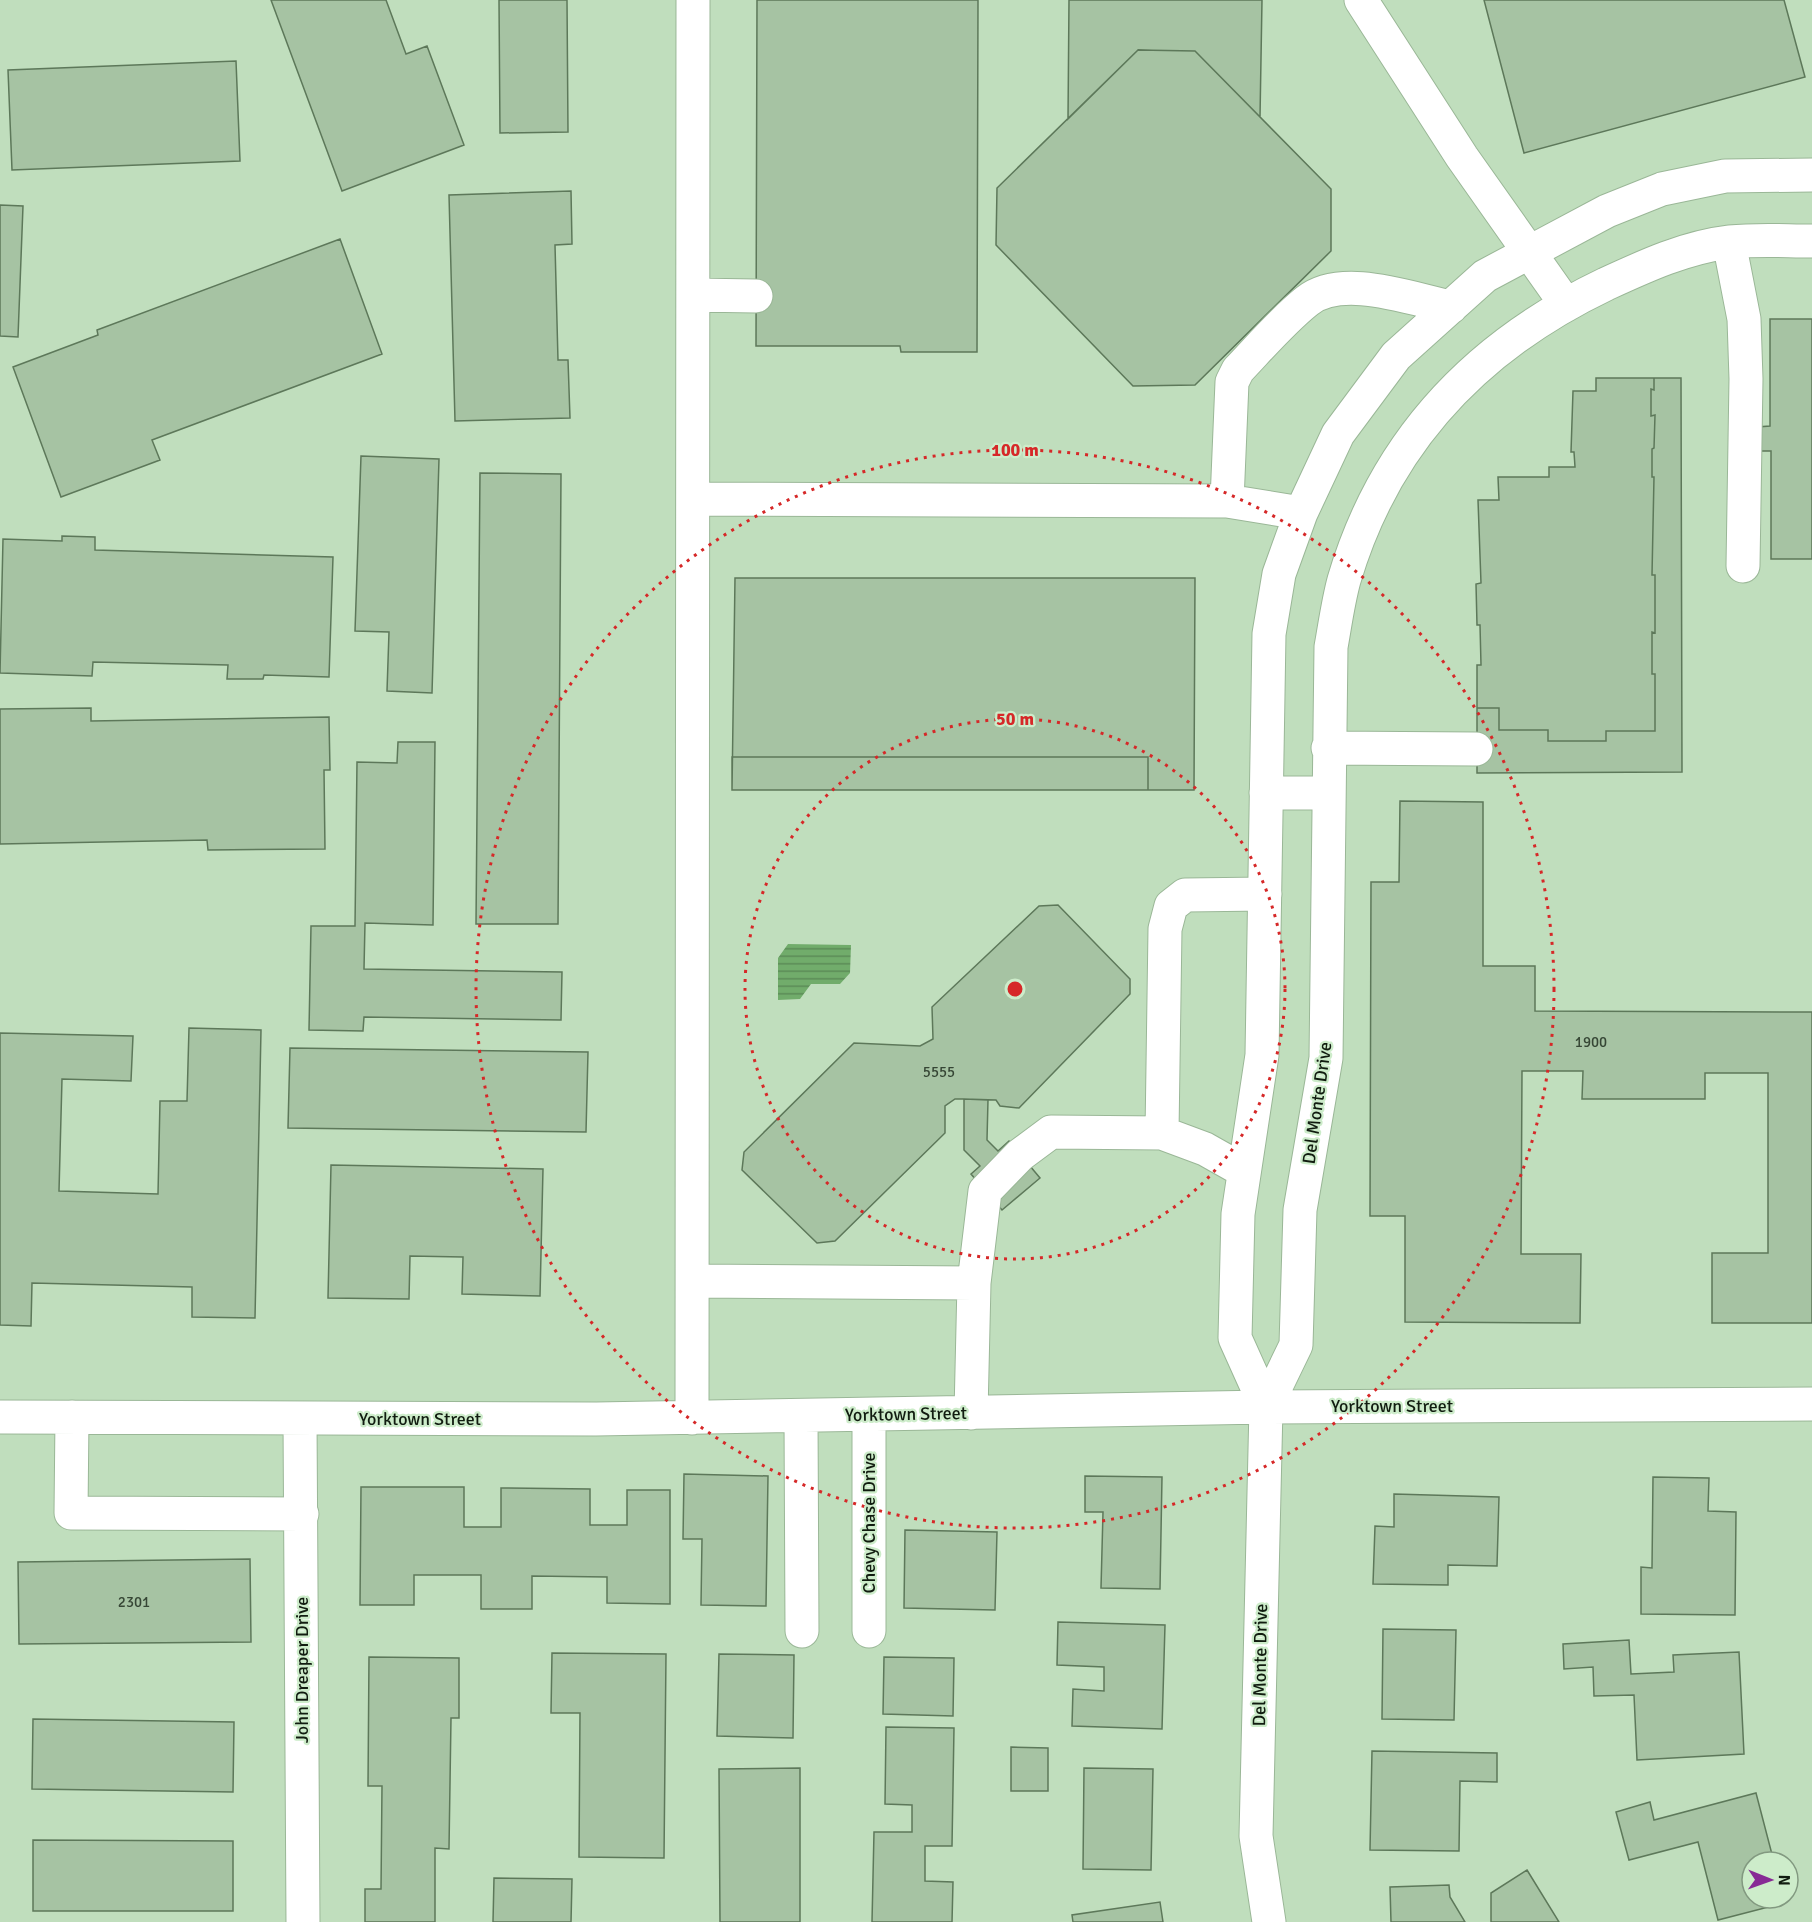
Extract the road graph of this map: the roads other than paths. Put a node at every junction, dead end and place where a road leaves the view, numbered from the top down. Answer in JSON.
{"nodes":[{"id":1,"x":693,"y":0,"type":"edge"},
{"id":2,"x":1361,"y":0,"type":"edge"},
{"id":3,"x":1812,"y":175,"type":"edge"},
{"id":4,"x":1812,"y":241,"type":"edge"},
{"id":5,"x":1729,"y":242,"type":"junction"},
{"id":6,"x":1528,"y":251,"type":"junction"},
{"id":7,"x":694,"y":295,"type":"junction"},
{"id":8,"x":756,"y":296,"type":"dead end"},
{"id":9,"x":1565,"y":303,"type":"junction"},
{"id":10,"x":1451,"y":307,"type":"junction"},
{"id":11,"x":693,"y":500,"type":"junction"},
{"id":12,"x":1227,"y":501,"type":"junction"},
{"id":13,"x":1301,"y":513,"type":"junction"},
{"id":14,"x":1743,"y":566,"type":"dead end"},
{"id":15,"x":1328,"y":748,"type":"junction"},
{"id":16,"x":1476,"y":749,"type":"dead end"},
{"id":17,"x":1266,"y":793,"type":"junction"},
{"id":18,"x":1328,"y":793,"type":"junction"},
{"id":19,"x":1265,"y":894,"type":"junction"},
{"id":20,"x":1162,"y":1133,"type":"junction"},
{"id":21,"x":1244,"y":1172,"type":"junction"},
{"id":22,"x":693,"y":1281,"type":"junction"},
{"id":23,"x":974,"y":1282,"type":"junction"},
{"id":24,"x":1812,"y":1404,"type":"edge"},
{"id":25,"x":1266,"y":1407,"type":"junction"},
{"id":26,"x":971,"y":1413,"type":"junction"},
{"id":27,"x":869,"y":1415,"type":"junction"},
{"id":28,"x":801,"y":1416,"type":"junction"},
{"id":29,"x":0,"y":1417,"type":"edge"},
{"id":30,"x":72,"y":1418,"type":"junction"},
{"id":31,"x":692,"y":1418,"type":"junction"},
{"id":32,"x":300,"y":1419,"type":"junction"},
{"id":33,"x":302,"y":1514,"type":"junction"},
{"id":34,"x":802,"y":1630,"type":"dead end"},
{"id":35,"x":869,"y":1631,"type":"dead end"},
{"id":36,"x":303,"y":1922,"type":"edge"},
{"id":37,"x":1269,"y":1922,"type":"edge"}],
"edges":[{"from":1,"to":7,"type":"street"},
{"from":2,"to":6,"type":"street"},
{"from":3,"to":6,"type":"street","name":"Del Monte Drive"},
{"from":4,"to":5,"type":"street","name":"Del Monte Drive"},
{"from":5,"to":9,"type":"street","name":"Del Monte Drive"},
{"from":5,"to":14,"type":"street"},
{"from":6,"to":9,"type":"street"},
{"from":6,"to":10,"type":"street","name":"Del Monte Drive"},
{"from":7,"to":8,"type":"street"},
{"from":7,"to":11,"type":"street"},
{"from":9,"to":15,"type":"street","name":"Del Monte Drive"},
{"from":10,"to":12,"type":"street"},
{"from":10,"to":13,"type":"street","name":"Del Monte Drive"},
{"from":11,"to":12,"type":"street"},
{"from":11,"to":22,"type":"street"},
{"from":12,"to":13,"type":"street"},
{"from":13,"to":17,"type":"street","name":"Del Monte Drive"},
{"from":15,"to":16,"type":"street"},
{"from":15,"to":18,"type":"street","name":"Del Monte Drive"},
{"from":17,"to":18,"type":"street"},
{"from":17,"to":19,"type":"street","name":"Del Monte Drive"},
{"from":18,"to":25,"type":"street","name":"Del Monte Drive"},
{"from":19,"to":20,"type":"street"},
{"from":19,"to":21,"type":"street","name":"Del Monte Drive"},
{"from":20,"to":21,"type":"street"},
{"from":20,"to":23,"type":"street"},
{"from":21,"to":25,"type":"street","name":"Del Monte Drive"},
{"from":22,"to":23,"type":"street"},
{"from":22,"to":31,"type":"street"},
{"from":23,"to":26,"type":"street"},
{"from":24,"to":25,"type":"street","name":"Yorktown Street"},
{"from":25,"to":26,"type":"street","name":"Yorktown Street"},
{"from":25,"to":37,"type":"street","name":"Del Monte Drive"},
{"from":26,"to":27,"type":"street","name":"Yorktown Street"},
{"from":27,"to":28,"type":"street","name":"Yorktown Street"},
{"from":27,"to":35,"type":"street","name":"Chevy Chase Drive"},
{"from":28,"to":31,"type":"street","name":"Yorktown Street"},
{"from":28,"to":34,"type":"street"},
{"from":29,"to":30,"type":"street","name":"Yorktown Street"},
{"from":30,"to":32,"type":"street","name":"Yorktown Street"},
{"from":30,"to":33,"type":"street"},
{"from":31,"to":32,"type":"street","name":"Yorktown Street"},
{"from":32,"to":33,"type":"street","name":"John Dreaper Drive"},
{"from":33,"to":36,"type":"street","name":"John Dreaper Drive"}]}
